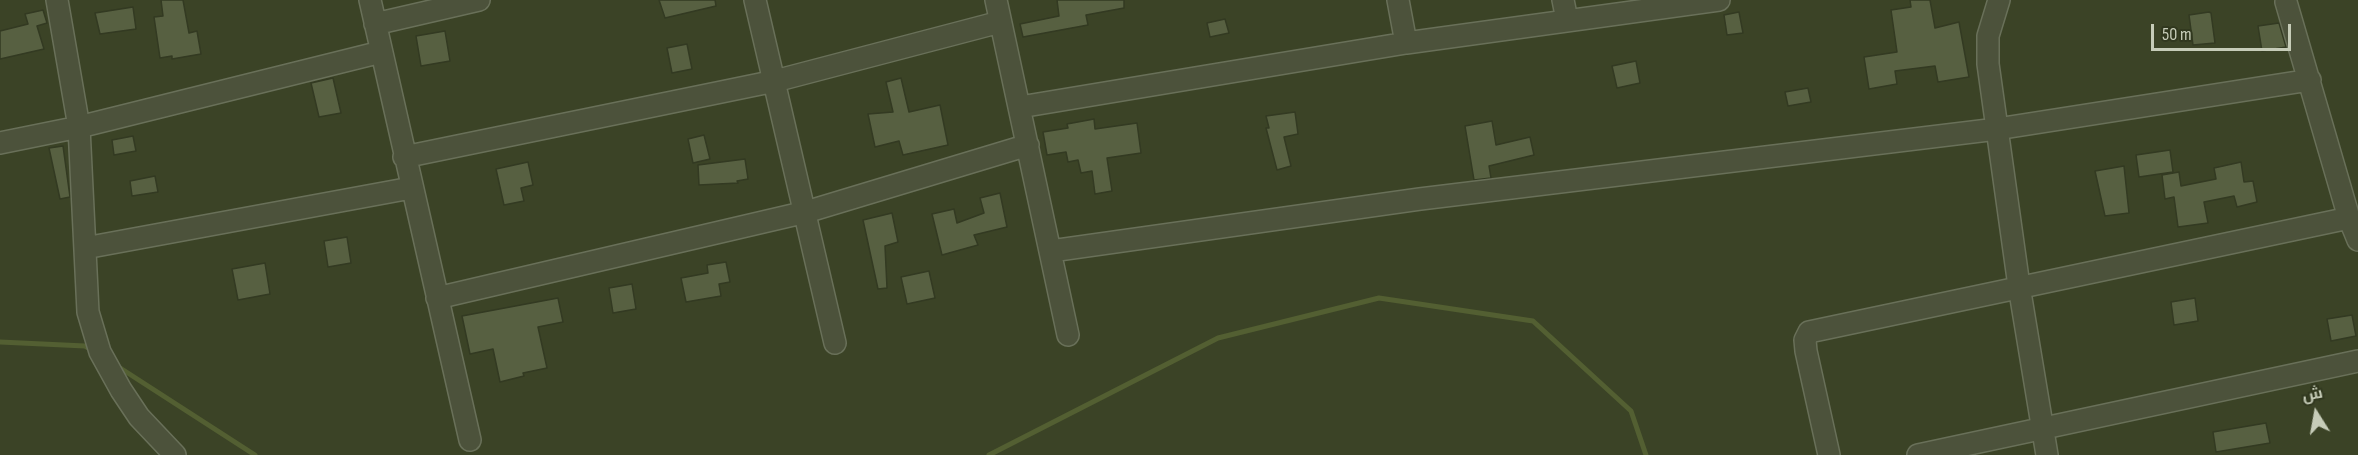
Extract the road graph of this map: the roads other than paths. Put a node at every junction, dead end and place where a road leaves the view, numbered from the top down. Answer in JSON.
{"nodes":[{"id":1,"x":57,"y":0,"type":"edge"},
{"id":2,"x":370,"y":0,"type":"edge"},
{"id":3,"x":479,"y":0,"type":"edge"},
{"id":4,"x":755,"y":0,"type":"edge"},
{"id":5,"x":996,"y":0,"type":"edge"},
{"id":6,"x":1398,"y":0,"type":"edge"},
{"id":7,"x":1719,"y":0,"type":"edge"},
{"id":8,"x":1998,"y":0,"type":"edge"},
{"id":9,"x":2289,"y":1,"type":"edge"},
{"id":10,"x":1696,"y":2,"type":"edge"},
{"id":11,"x":1565,"y":10,"type":"edge"},
{"id":12,"x":1000,"y":22,"type":"junction"},
{"id":13,"x":375,"y":24,"type":"junction"},
{"id":14,"x":1406,"y":43,"type":"junction"},
{"id":15,"x":381,"y":52,"type":"junction"},
{"id":16,"x":2310,"y":80,"type":"junction"},
{"id":17,"x":775,"y":81,"type":"junction"},
{"id":18,"x":1020,"y":107,"type":"junction"},
{"id":19,"x":79,"y":127,"type":"junction"},
{"id":20,"x":1997,"y":129,"type":"junction"},
{"id":21,"x":0,"y":144,"type":"edge"},
{"id":22,"x":1028,"y":145,"type":"junction"},
{"id":23,"x":404,"y":157,"type":"junction"},
{"id":24,"x":411,"y":188,"type":"junction"},
{"id":25,"x":2350,"y":189,"type":"edge"},
{"id":26,"x":806,"y":212,"type":"junction"},
{"id":27,"x":2349,"y":218,"type":"junction"},
{"id":28,"x":2358,"y":240,"type":"edge"},
{"id":29,"x":85,"y":248,"type":"junction"},
{"id":30,"x":1051,"y":252,"type":"junction"},
{"id":31,"x":2019,"y":286,"type":"junction"},
{"id":32,"x":437,"y":298,"type":"junction"},
{"id":33,"x":1068,"y":335,"type":"dead end"},
{"id":34,"x":835,"y":343,"type":"dead end"},
{"id":35,"x":2358,"y":361,"type":"edge"},
{"id":36,"x":2042,"y":430,"type":"junction"},
{"id":37,"x":470,"y":440,"type":"dead end"},
{"id":38,"x":175,"y":455,"type":"edge"},
{"id":39,"x":1829,"y":455,"type":"edge"},
{"id":40,"x":1918,"y":455,"type":"edge"},
{"id":41,"x":2047,"y":455,"type":"edge"}],
"edges":[{"from":1,"to":19,"type":"street"},
{"from":2,"to":13,"type":"street"},
{"from":3,"to":13,"type":"street"},
{"from":4,"to":17,"type":"street"},
{"from":5,"to":12,"type":"street"},
{"from":6,"to":14,"type":"street"},
{"from":7,"to":10,"type":"street"},
{"from":8,"to":20,"type":"street"},
{"from":9,"to":16,"type":"street"},
{"from":10,"to":11,"type":"street"},
{"from":11,"to":14,"type":"street"},
{"from":12,"to":17,"type":"street"},
{"from":12,"to":18,"type":"street"},
{"from":13,"to":15,"type":"street"},
{"from":14,"to":18,"type":"street"},
{"from":15,"to":19,"type":"street"},
{"from":15,"to":23,"type":"street"},
{"from":16,"to":20,"type":"street"},
{"from":16,"to":25,"type":"street"},
{"from":17,"to":23,"type":"street"},
{"from":17,"to":26,"type":"street"},
{"from":18,"to":22,"type":"street"},
{"from":19,"to":21,"type":"street"},
{"from":19,"to":29,"type":"street"},
{"from":20,"to":30,"type":"street"},
{"from":20,"to":31,"type":"street"},
{"from":22,"to":26,"type":"street"},
{"from":22,"to":30,"type":"street"},
{"from":23,"to":24,"type":"street"},
{"from":24,"to":29,"type":"street"},
{"from":24,"to":32,"type":"street"},
{"from":25,"to":27,"type":"street"},
{"from":26,"to":32,"type":"street"},
{"from":26,"to":34,"type":"street"},
{"from":27,"to":28,"type":"street"},
{"from":27,"to":31,"type":"street"},
{"from":29,"to":38,"type":"street"},
{"from":30,"to":33,"type":"street"},
{"from":31,"to":36,"type":"street"},
{"from":31,"to":39,"type":"street"},
{"from":32,"to":37,"type":"street"},
{"from":35,"to":36,"type":"street"},
{"from":36,"to":40,"type":"street"},
{"from":36,"to":41,"type":"street"}]}
